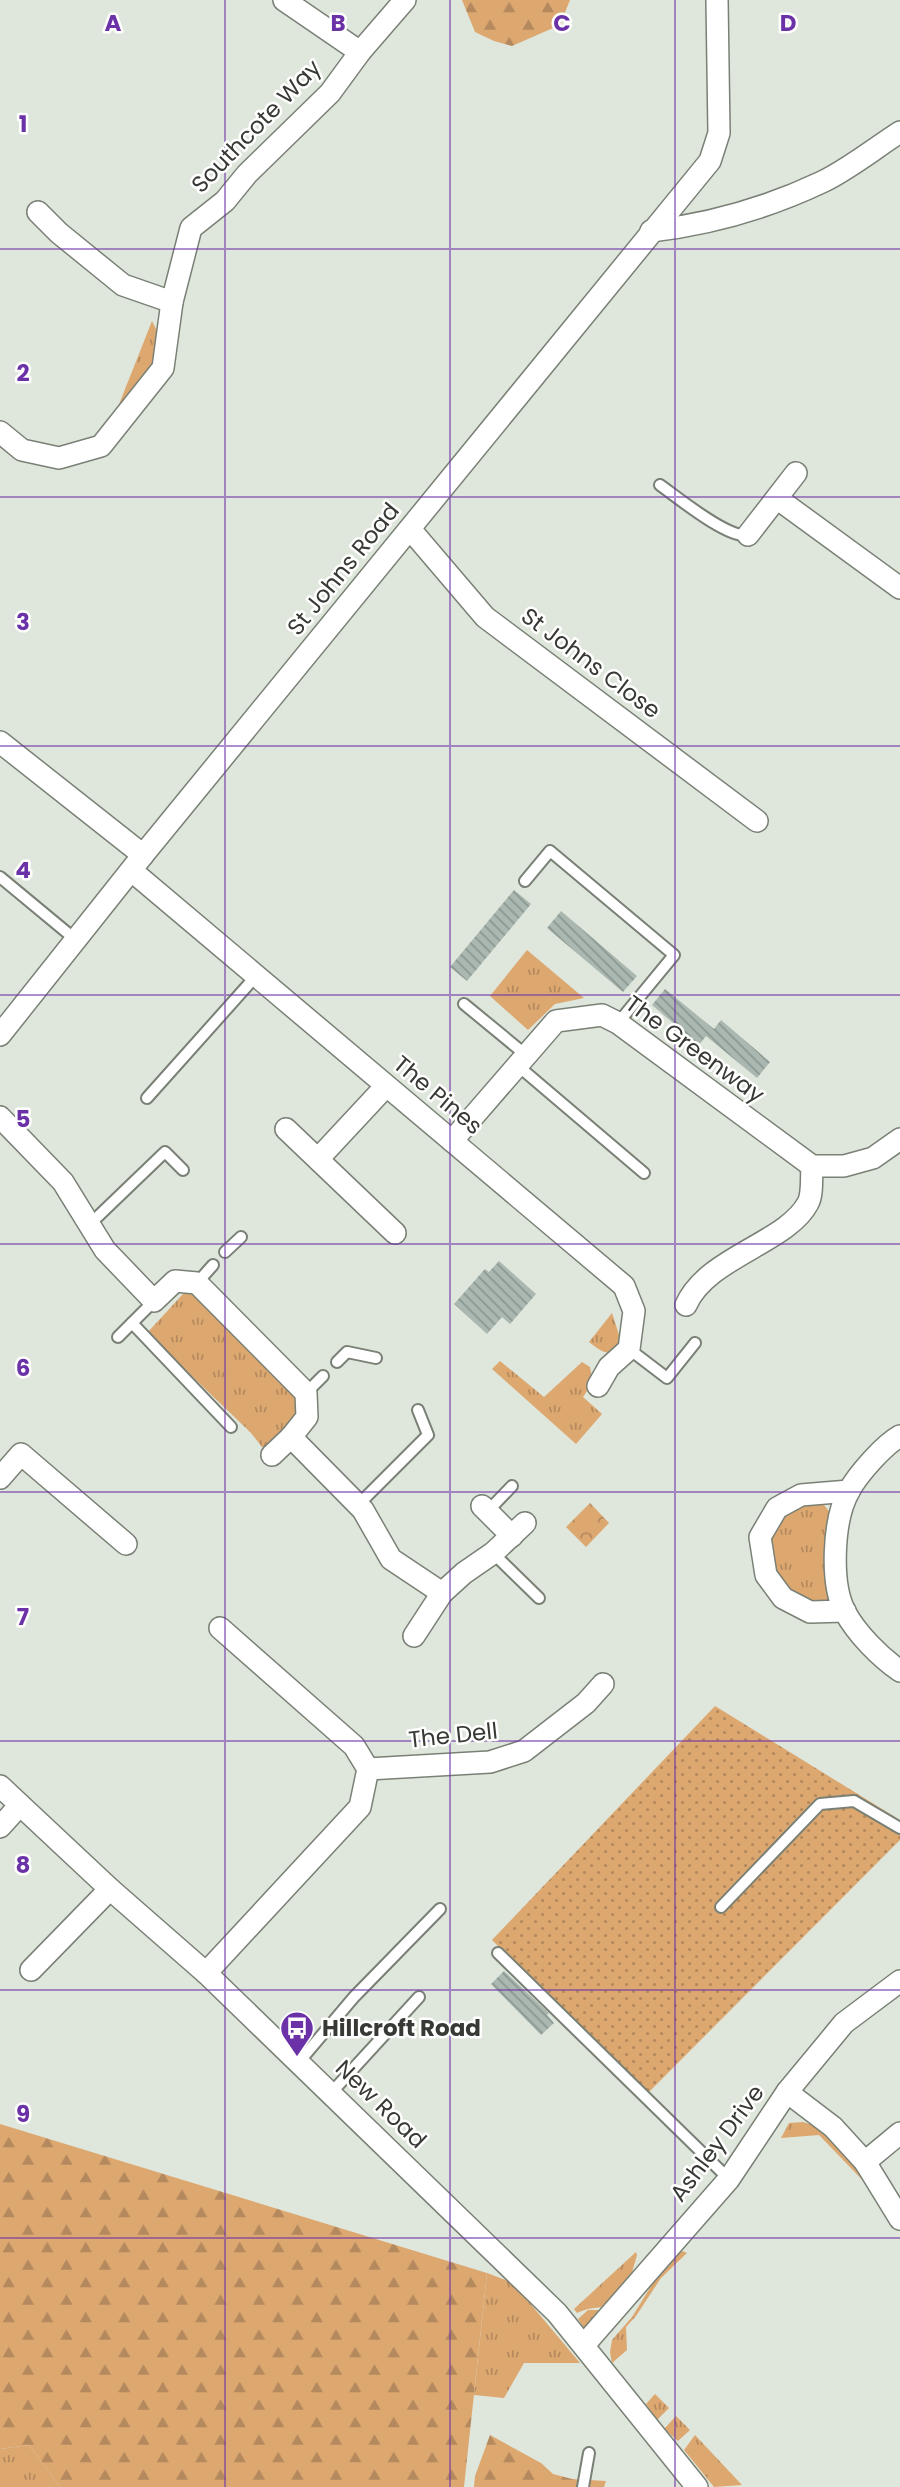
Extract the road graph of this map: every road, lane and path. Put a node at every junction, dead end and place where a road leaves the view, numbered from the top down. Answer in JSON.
{"nodes":[{"id":1,"x":284,"y":0,"type":"edge"},
{"id":2,"x":405,"y":0,"type":"edge"},
{"id":3,"x":717,"y":0,"type":"edge"},
{"id":4,"x":359,"y":52,"type":"junction"},
{"id":5,"x":900,"y":132,"type":"edge"},
{"id":6,"x":38,"y":212,"type":"dead end"},
{"id":7,"x":651,"y":230,"type":"junction"},
{"id":8,"x":172,"y":302,"type":"junction"},
{"id":9,"x":0,"y":432,"type":"edge"},
{"id":10,"x":796,"y":473,"type":"dead end"},
{"id":11,"x":660,"y":485,"type":"dead end"},
{"id":12,"x":778,"y":499,"type":"junction"},
{"id":13,"x":410,"y":529,"type":"junction"},
{"id":14,"x":748,"y":535,"type":"joint"},
{"id":15,"x":900,"y":588,"type":"edge"},
{"id":16,"x":0,"y":742,"type":"edge"},
{"id":17,"x":757,"y":821,"type":"dead end"},
{"id":18,"x":138,"y":863,"type":"junction"},
{"id":19,"x":0,"y":877,"type":"edge"},
{"id":20,"x":525,"y":881,"type":"dead end"},
{"id":21,"x":76,"y":940,"type":"junction"},
{"id":22,"x":256,"y":976,"type":"junction"},
{"id":23,"x":464,"y":1004,"type":"dead end"},
{"id":24,"x":618,"y":1023,"type":"junction"},
{"id":25,"x":0,"y":1035,"type":"edge"},
{"id":26,"x":522,"y":1060,"type":"junction"},
{"id":27,"x":386,"y":1086,"type":"junction"},
{"id":28,"x":147,"y":1098,"type":"dead end"},
{"id":29,"x":0,"y":1117,"type":"edge"},
{"id":30,"x":286,"y":1129,"type":"dead end"},
{"id":31,"x":900,"y":1139,"type":"edge"},
{"id":32,"x":452,"y":1140,"type":"junction"},
{"id":33,"x":318,"y":1158,"type":"junction"},
{"id":34,"x":812,"y":1166,"type":"junction"},
{"id":35,"x":183,"y":1170,"type":"dead end"},
{"id":36,"x":643,"y":1173,"type":"dead end"},
{"id":37,"x":89,"y":1225,"type":"junction"},
{"id":38,"x":395,"y":1233,"type":"dead end"},
{"id":39,"x":241,"y":1237,"type":"dead end"},
{"id":40,"x":225,"y":1252,"type":"dead end"},
{"id":41,"x":213,"y":1265,"type":"dead end"},
{"id":42,"x":197,"y":1283,"type":"junction"},
{"id":43,"x":154,"y":1301,"type":"junction"},
{"id":44,"x":686,"y":1305,"type":"dead end"},
{"id":45,"x":132,"y":1323,"type":"junction"},
{"id":46,"x":118,"y":1337,"type":"dead end"},
{"id":47,"x":695,"y":1343,"type":"dead end"},
{"id":48,"x":629,"y":1349,"type":"junction"},
{"id":49,"x":376,"y":1358,"type":"dead end"},
{"id":50,"x":337,"y":1362,"type":"dead end"},
{"id":51,"x":323,"y":1376,"type":"dead end"},
{"id":52,"x":598,"y":1386,"type":"dead end"},
{"id":53,"x":306,"y":1393,"type":"junction"},
{"id":54,"x":418,"y":1410,"type":"dead end"},
{"id":55,"x":231,"y":1427,"type":"dead end"},
{"id":56,"x":900,"y":1436,"type":"edge"},
{"id":57,"x":291,"y":1437,"type":"junction"},
{"id":58,"x":272,"y":1455,"type":"dead end"},
{"id":59,"x":0,"y":1479,"type":"edge"},
{"id":60,"x":512,"y":1486,"type":"dead end"},
{"id":61,"x":849,"y":1491,"type":"junction"},
{"id":62,"x":358,"y":1505,"type":"junction"},
{"id":63,"x":485,"y":1508,"type":"joint"},
{"id":64,"x":126,"y":1544,"type":"dead end"},
{"id":65,"x":493,"y":1553,"type":"junction"},
{"id":66,"x":442,"y":1593,"type":"junction"},
{"id":67,"x":539,"y":1598,"type":"dead end"},
{"id":68,"x":845,"y":1611,"type":"junction"},
{"id":69,"x":220,"y":1628,"type":"dead end"},
{"id":70,"x":414,"y":1636,"type":"dead end"},
{"id":71,"x":900,"y":1671,"type":"edge"},
{"id":72,"x":603,"y":1684,"type":"dead end"},
{"id":73,"x":368,"y":1769,"type":"junction"},
{"id":74,"x":0,"y":1786,"type":"edge"},
{"id":75,"x":20,"y":1805,"type":"junction"},
{"id":76,"x":0,"y":1826,"type":"edge"},
{"id":77,"x":900,"y":1828,"type":"edge"},
{"id":78,"x":110,"y":1889,"type":"junction"},
{"id":79,"x":721,"y":1907,"type":"dead end"},
{"id":80,"x":440,"y":1909,"type":"dead end"},
{"id":81,"x":498,"y":1953,"type":"dead end"},
{"id":82,"x":31,"y":1970,"type":"dead end"},
{"id":83,"x":206,"y":1973,"type":"junction"},
{"id":84,"x":900,"y":1981,"type":"edge"},
{"id":85,"x":419,"y":1997,"type":"dead end"},
{"id":86,"x":299,"y":2062,"type":"junction"},
{"id":87,"x":787,"y":2092,"type":"junction"},
{"id":88,"x":331,"y":2093,"type":"junction"},
{"id":89,"x":900,"y":2133,"type":"edge"},
{"id":90,"x":866,"y":2162,"type":"junction"},
{"id":91,"x":729,"y":2179,"type":"junction"},
{"id":92,"x":900,"y":2219,"type":"edge"},
{"id":93,"x":584,"y":2345,"type":"junction"},
{"id":94,"x":589,"y":2453,"type":"dead end"},
{"id":95,"x":583,"y":2487,"type":"edge"},
{"id":96,"x":697,"y":2487,"type":"edge"}],
"edges":[{"from":1,"to":4,"type":"street"},
{"from":2,"to":4,"type":"street","name":"Southcote Way"},
{"from":3,"to":7,"type":"street","name":"St Johns Road"},
{"from":4,"to":8,"type":"street","name":"Southcote Way"},
{"from":5,"to":7,"type":"street"},
{"from":6,"to":8,"type":"street"},
{"from":7,"to":13,"type":"street","name":"St Johns Road"},
{"from":8,"to":9,"type":"street","name":"Southcote Way"},
{"from":10,"to":12,"type":"street"},
{"from":11,"to":14,"type":"lane"},
{"from":12,"to":14,"type":"street"},
{"from":12,"to":15,"type":"street"},
{"from":13,"to":17,"type":"street","name":"St Johns Close"},
{"from":13,"to":18,"type":"street","name":"St Johns Road"},
{"from":16,"to":18,"type":"street","name":"The Pines"},
{"from":18,"to":21,"type":"street","name":"St Johns Road"},
{"from":18,"to":22,"type":"street","name":"The Pines"},
{"from":19,"to":21,"type":"lane"},
{"from":20,"to":24,"type":"lane"},
{"from":21,"to":25,"type":"street","name":"St Johns Road"},
{"from":22,"to":27,"type":"street","name":"The Pines"},
{"from":22,"to":28,"type":"lane"},
{"from":23,"to":26,"type":"lane"},
{"from":24,"to":26,"type":"street","name":"The Greenway"},
{"from":24,"to":34,"type":"street","name":"The Greenway"},
{"from":26,"to":32,"type":"street","name":"The Greenway"},
{"from":26,"to":36,"type":"lane"},
{"from":27,"to":32,"type":"street","name":"The Pines"},
{"from":27,"to":33,"type":"street"},
{"from":29,"to":37,"type":"street"},
{"from":30,"to":33,"type":"street"},
{"from":31,"to":34,"type":"street"},
{"from":32,"to":48,"type":"street","name":"The Pines"},
{"from":33,"to":38,"type":"street"},
{"from":34,"to":44,"type":"street"},
{"from":35,"to":37,"type":"lane"},
{"from":37,"to":43,"type":"street"},
{"from":39,"to":40,"type":"lane"},
{"from":41,"to":42,"type":"lane"},
{"from":42,"to":43,"type":"street"},
{"from":42,"to":53,"type":"street"},
{"from":43,"to":45,"type":"lane"},
{"from":45,"to":46,"type":"lane"},
{"from":45,"to":55,"type":"lane"},
{"from":47,"to":48,"type":"lane"},
{"from":48,"to":52,"type":"street"},
{"from":49,"to":50,"type":"lane"},
{"from":51,"to":53,"type":"lane"},
{"from":53,"to":57,"type":"street"},
{"from":54,"to":62,"type":"lane"},
{"from":56,"to":61,"type":"street"},
{"from":57,"to":58,"type":"street"},
{"from":57,"to":62,"type":"street"},
{"from":59,"to":64,"type":"street"},
{"from":60,"to":63,"type":"lane"},
{"from":61,"to":68,"type":"street"},
{"from":61,"to":68,"type":"street"},
{"from":62,"to":66,"type":"street"},
{"from":63,"to":65,"type":"street"},
{"from":65,"to":66,"type":"street"},
{"from":65,"to":67,"type":"lane"},
{"from":66,"to":70,"type":"street"},
{"from":68,"to":71,"type":"street"},
{"from":69,"to":73,"type":"street"},
{"from":72,"to":73,"type":"street","name":"The Dell"},
{"from":73,"to":83,"type":"street"},
{"from":74,"to":75,"type":"street","name":"New Road"},
{"from":75,"to":76,"type":"street"},
{"from":75,"to":78,"type":"street","name":"New Road"},
{"from":77,"to":79,"type":"lane"},
{"from":78,"to":82,"type":"street"},
{"from":78,"to":83,"type":"street","name":"New Road"},
{"from":80,"to":86,"type":"lane"},
{"from":81,"to":91,"type":"lane"},
{"from":83,"to":86,"type":"street","name":"New Road"},
{"from":84,"to":87,"type":"street","name":"Ashley Drive"},
{"from":85,"to":88,"type":"lane"},
{"from":86,"to":88,"type":"street","name":"New Road"},
{"from":87,"to":90,"type":"street"},
{"from":87,"to":91,"type":"street","name":"Ashley Drive"},
{"from":88,"to":93,"type":"street","name":"New Road"},
{"from":89,"to":90,"type":"street"},
{"from":90,"to":92,"type":"street"},
{"from":91,"to":93,"type":"street","name":"Ashley Drive"},
{"from":93,"to":96,"type":"street","name":"New Road"},
{"from":94,"to":95,"type":"lane"}]}
